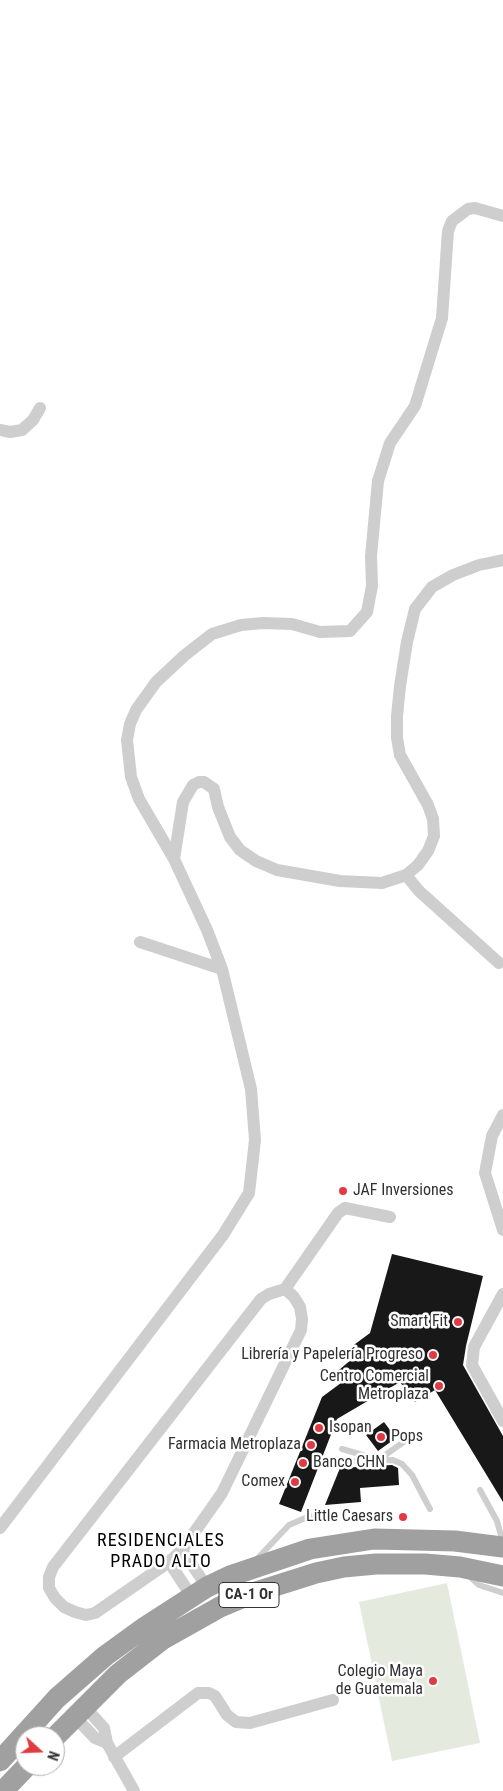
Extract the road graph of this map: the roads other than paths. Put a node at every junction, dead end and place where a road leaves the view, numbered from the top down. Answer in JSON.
{"nodes":[{"id":1,"x":503,"y":216,"type":"edge"},
{"id":2,"x":40,"y":408,"type":"dead end"},
{"id":3,"x":0,"y":430,"type":"edge"},
{"id":4,"x":503,"y":560,"type":"edge"},
{"id":5,"x":174,"y":859,"type":"junction"},
{"id":6,"x":406,"y":875,"type":"junction"},
{"id":7,"x":140,"y":942,"type":"dead end"},
{"id":8,"x":499,"y":963,"type":"dead end"},
{"id":9,"x":222,"y":969,"type":"junction"},
{"id":10,"x":503,"y":1115,"type":"edge"},
{"id":11,"x":390,"y":1217,"type":"dead end"},
{"id":12,"x":503,"y":1230,"type":"edge"},
{"id":13,"x":285,"y":1289,"type":"junction"},
{"id":14,"x":503,"y":1294,"type":"edge"},
{"id":15,"x":503,"y":1421,"type":"edge"},
{"id":16,"x":409,"y":1438,"type":"dead end"},
{"id":17,"x":342,"y":1450,"type":"dead end"},
{"id":18,"x":336,"y":1462,"type":"dead end"},
{"id":19,"x":480,"y":1490,"type":"dead end"},
{"id":20,"x":430,"y":1510,"type":"dead end"},
{"id":21,"x":310,"y":1516,"type":"dead end"},
{"id":22,"x":0,"y":1528,"type":"edge"},
{"id":23,"x":503,"y":1543,"type":"edge"},
{"id":24,"x":503,"y":1547,"type":"edge"},
{"id":25,"x":182,"y":1550,"type":"junction"},
{"id":26,"x":169,"y":1562,"type":"junction"},
{"id":27,"x":460,"y":1567,"type":"junction"},
{"id":28,"x":247,"y":1570,"type":"junction"},
{"id":29,"x":503,"y":1576,"type":"edge"},
{"id":30,"x":200,"y":1592,"type":"junction"},
{"id":31,"x":503,"y":1593,"type":"edge"},
{"id":32,"x":333,"y":1700,"type":"dead end"},
{"id":33,"x":80,"y":1712,"type":"junction"},
{"id":34,"x":65,"y":1727,"type":"edge"},
{"id":35,"x":114,"y":1757,"type":"junction"},
{"id":36,"x":0,"y":1761,"type":"edge"},
{"id":37,"x":17,"y":1776,"type":"edge"},
{"id":38,"x":2,"y":1791,"type":"edge"},
{"id":39,"x":134,"y":1791,"type":"edge"}],
"edges":[{"from":1,"to":5,"type":"street"},
{"from":2,"to":3,"type":"street"},
{"from":4,"to":6,"type":"street"},
{"from":5,"to":6,"type":"street"},
{"from":5,"to":9,"type":"street"},
{"from":6,"to":8,"type":"street"},
{"from":7,"to":9,"type":"street"},
{"from":9,"to":22,"type":"street"},
{"from":10,"to":12,"type":"street"},
{"from":11,"to":13,"type":"street"},
{"from":13,"to":25,"type":"street"},
{"from":13,"to":26,"type":"street"},
{"from":14,"to":15,"type":"street"},
{"from":16,"to":17,"type":"lane"},
{"from":18,"to":20,"type":"lane"},
{"from":19,"to":23,"type":"lane"},
{"from":21,"to":28,"type":"lane"},
{"from":24,"to":28,"type":"highway","number":"CA-1 Or"},
{"from":25,"to":26,"type":"street"},
{"from":25,"to":30,"type":"street"},
{"from":26,"to":30,"type":"street"},
{"from":27,"to":29,"type":"highway","number":"CA-1 Or"},
{"from":27,"to":31,"type":"lane"},
{"from":27,"to":33,"type":"highway","number":"CA-1 Or"},
{"from":28,"to":30,"type":"highway","number":"CA-1 Or"},
{"from":30,"to":36,"type":"highway","number":"CA-1 Or"},
{"from":32,"to":35,"type":"street"},
{"from":33,"to":34,"type":"highway","number":"CA-1 Or"},
{"from":33,"to":35,"type":"street"},
{"from":35,"to":39,"type":"street"},
{"from":37,"to":38,"type":"highway"}]}
